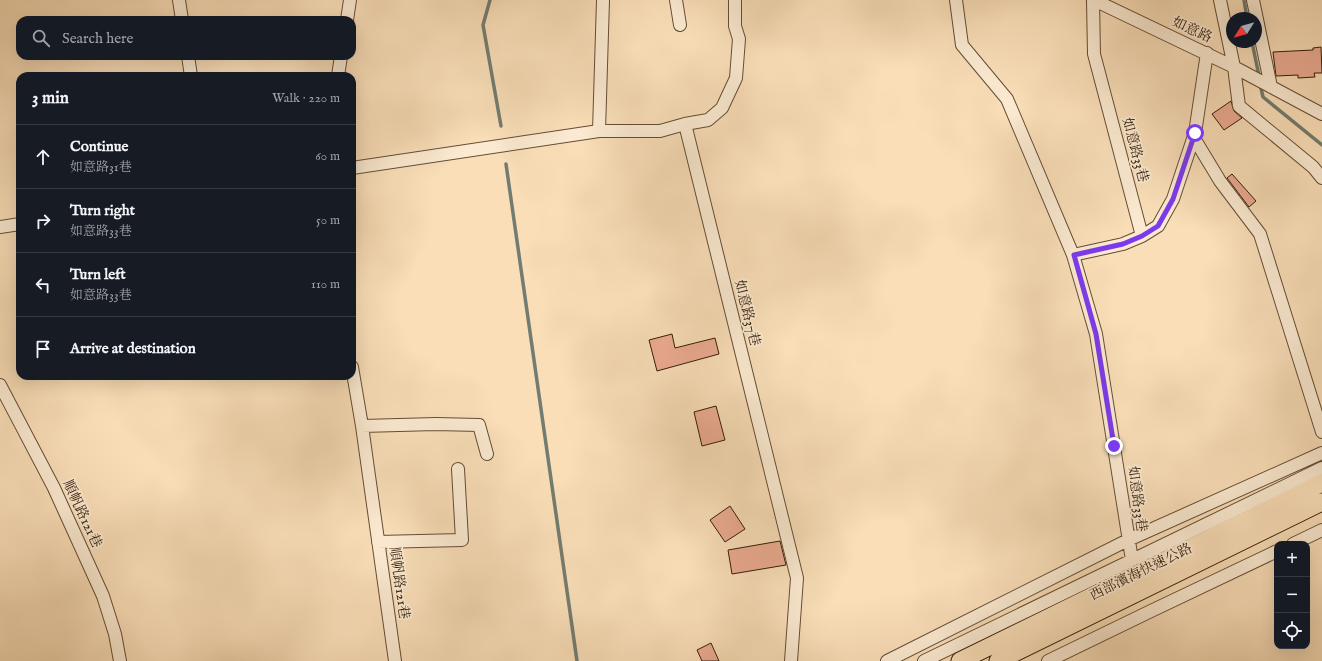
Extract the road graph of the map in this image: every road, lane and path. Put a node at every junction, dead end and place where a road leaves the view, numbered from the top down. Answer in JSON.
{"nodes":[{"id":1,"x":179,"y":0,"type":"edge"},
{"id":2,"x":350,"y":0,"type":"edge"},
{"id":3,"x":603,"y":0,"type":"edge"},
{"id":4,"x":676,"y":0,"type":"edge"},
{"id":5,"x":735,"y":0,"type":"edge"},
{"id":6,"x":956,"y":0,"type":"edge"},
{"id":7,"x":1094,"y":0,"type":"edge"},
{"id":8,"x":1220,"y":0,"type":"edge"},
{"id":9,"x":1253,"y":0,"type":"edge"},
{"id":10,"x":181,"y":16,"type":"edge"},
{"id":11,"x":348,"y":16,"type":"edge"},
{"id":12,"x":680,"y":25,"type":"dead end"},
{"id":13,"x":1207,"y":53,"type":"junction"},
{"id":14,"x":189,"y":60,"type":"edge"},
{"id":15,"x":340,"y":60,"type":"edge"},
{"id":16,"x":1234,"y":67,"type":"junction"},
{"id":17,"x":190,"y":72,"type":"edge"},
{"id":18,"x":339,"y":72,"type":"edge"},
{"id":19,"x":1271,"y":87,"type":"junction"},
{"id":20,"x":1322,"y":114,"type":"edge"},
{"id":21,"x":685,"y":124,"type":"junction"},
{"id":22,"x":599,"y":131,"type":"junction"},
{"id":23,"x":1194,"y":138,"type":"junction"},
{"id":24,"x":356,"y":167,"type":"edge"},
{"id":25,"x":1322,"y":178,"type":"edge"},
{"id":26,"x":16,"y":225,"type":"edge"},
{"id":27,"x":0,"y":227,"type":"edge"},
{"id":28,"x":1142,"y":236,"type":"junction"},
{"id":29,"x":1074,"y":255,"type":"junction"},
{"id":30,"x":354,"y":380,"type":"edge"},
{"id":31,"x":0,"y":385,"type":"edge"},
{"id":32,"x":362,"y":426,"type":"junction"},
{"id":33,"x":1322,"y":432,"type":"edge"},
{"id":34,"x":1322,"y":452,"type":"edge"},
{"id":35,"x":486,"y":454,"type":"dead end"},
{"id":36,"x":1322,"y":468,"type":"edge"},
{"id":37,"x":458,"y":469,"type":"dead end"},
{"id":38,"x":1322,"y":483,"type":"edge"},
{"id":39,"x":1322,"y":502,"type":"edge"},
{"id":40,"x":1322,"y":530,"type":"edge"},
{"id":41,"x":1128,"y":540,"type":"junction"},
{"id":42,"x":1299,"y":541,"type":"edge"},
{"id":43,"x":378,"y":542,"type":"junction"},
{"id":44,"x":1274,"y":552,"type":"edge"},
{"id":45,"x":1132,"y":560,"type":"junction"},
{"id":46,"x":120,"y":661,"type":"edge"},
{"id":47,"x":395,"y":661,"type":"edge"},
{"id":48,"x":791,"y":661,"type":"edge"},
{"id":49,"x":887,"y":661,"type":"edge"},
{"id":50,"x":924,"y":661,"type":"edge"},
{"id":51,"x":960,"y":661,"type":"edge"},
{"id":52,"x":998,"y":661,"type":"edge"},
{"id":53,"x":1048,"y":661,"type":"edge"}],
"edges":[{"from":1,"to":10,"type":"street"},
{"from":2,"to":11,"type":"street"},
{"from":3,"to":22,"type":"street"},
{"from":4,"to":12,"type":"street"},
{"from":5,"to":21,"type":"street"},
{"from":6,"to":29,"type":"street","name":"如意路33巷"},
{"from":7,"to":13,"type":"street","name":"如意路"},
{"from":7,"to":28,"type":"street","name":"如意路33巷"},
{"from":8,"to":16,"type":"street"},
{"from":9,"to":19,"type":"street"},
{"from":13,"to":16,"type":"street","name":"如意路"},
{"from":13,"to":23,"type":"street"},
{"from":14,"to":17,"type":"street"},
{"from":15,"to":18,"type":"street"},
{"from":16,"to":19,"type":"street","name":"如意路"},
{"from":16,"to":25,"type":"street"},
{"from":19,"to":20,"type":"street"},
{"from":21,"to":22,"type":"street"},
{"from":21,"to":48,"type":"street","name":"如意路37巷"},
{"from":22,"to":24,"type":"street"},
{"from":23,"to":28,"type":"street"},
{"from":23,"to":33,"type":"street"},
{"from":26,"to":27,"type":"street"},
{"from":28,"to":29,"type":"street"},
{"from":29,"to":41,"type":"street","name":"如意路33巷"},
{"from":30,"to":32,"type":"street","name":"順帆路121巷"},
{"from":31,"to":46,"type":"street","name":"順帆路121巷"},
{"from":32,"to":35,"type":"street"},
{"from":32,"to":43,"type":"street","name":"順帆路121巷"},
{"from":34,"to":41,"type":"street"},
{"from":36,"to":45,"type":"street"},
{"from":37,"to":43,"type":"street"},
{"from":38,"to":51,"type":"highway","name":"西部濱海快速公路"},
{"from":39,"to":52,"type":"highway","name":"西部濱海快速公路"},
{"from":40,"to":42,"type":"street"},
{"from":41,"to":45,"type":"street","name":"如意路33巷"},
{"from":41,"to":49,"type":"street"},
{"from":43,"to":47,"type":"street","name":"順帆路121巷"},
{"from":44,"to":53,"type":"street"},
{"from":45,"to":50,"type":"street"}]}
